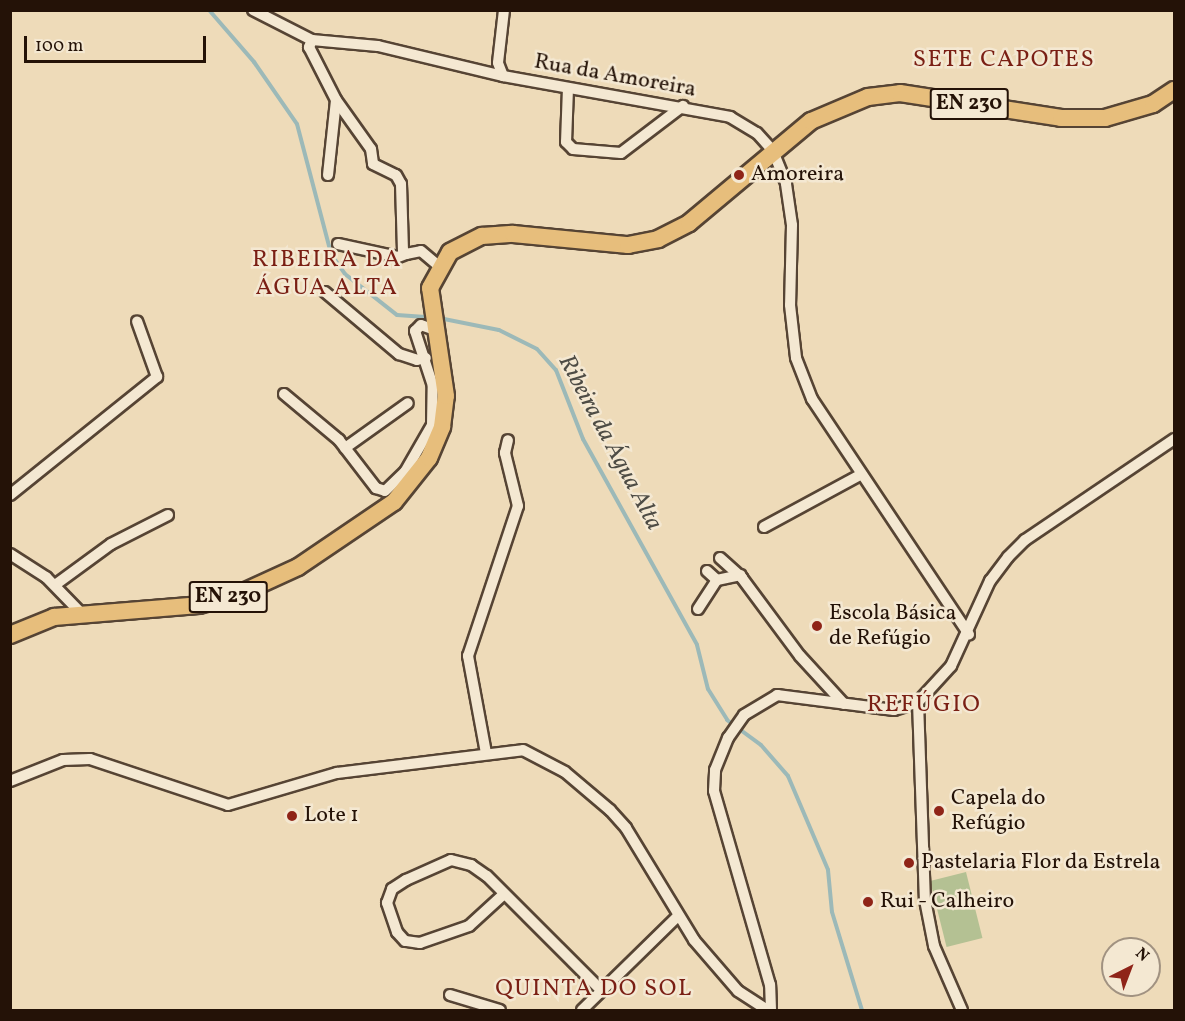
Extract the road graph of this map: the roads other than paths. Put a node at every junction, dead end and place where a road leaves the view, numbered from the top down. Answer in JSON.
{"nodes":[{"id":1,"x":253,"y":10,"type":"edge"},
{"id":2,"x":504,"y":10,"type":"edge"},
{"id":3,"x":312,"y":40,"type":"junction"},
{"id":4,"x":503,"y":76,"type":"junction"},
{"id":5,"x":568,"y":88,"type":"junction"},
{"id":6,"x":1174,"y":90,"type":"edge"},
{"id":7,"x":336,"y":100,"type":"junction"},
{"id":8,"x":683,"y":106,"type":"junction"},
{"id":9,"x":773,"y":151,"type":"junction"},
{"id":10,"x":328,"y":175,"type":"dead end"},
{"id":11,"x":338,"y":244,"type":"dead end"},
{"id":12,"x":406,"y":254,"type":"junction"},
{"id":13,"x":441,"y":268,"type":"junction"},
{"id":14,"x":325,"y":292,"type":"dead end"},
{"id":15,"x":136,"y":321,"type":"dead end"},
{"id":16,"x":434,"y":321,"type":"junction"},
{"id":17,"x":426,"y":358,"type":"junction"},
{"id":18,"x":284,"y":394,"type":"dead end"},
{"id":19,"x":408,"y":403,"type":"dead end"},
{"id":20,"x":1174,"y":439,"type":"edge"},
{"id":21,"x":508,"y":440,"type":"dead end"},
{"id":22,"x":345,"y":448,"type":"junction"},
{"id":23,"x":862,"y":474,"type":"junction"},
{"id":24,"x":10,"y":495,"type":"edge"},
{"id":25,"x":168,"y":515,"type":"dead end"},
{"id":26,"x":764,"y":527,"type":"dead end"},
{"id":27,"x":10,"y":554,"type":"edge"},
{"id":28,"x":720,"y":558,"type":"dead end"},
{"id":29,"x":707,"y":571,"type":"dead end"},
{"id":30,"x":740,"y":575,"type":"junction"},
{"id":31,"x":717,"y":580,"type":"junction"},
{"id":32,"x":55,"y":585,"type":"junction"},
{"id":33,"x":698,"y":609,"type":"dead end"},
{"id":34,"x":82,"y":614,"type":"junction"},
{"id":35,"x":969,"y":634,"type":"junction"},
{"id":36,"x":10,"y":635,"type":"edge"},
{"id":37,"x":918,"y":702,"type":"junction"},
{"id":38,"x":844,"y":704,"type":"junction"},
{"id":39,"x":486,"y":753,"type":"junction"},
{"id":40,"x":10,"y":781,"type":"edge"},
{"id":41,"x":504,"y":894,"type":"junction"},
{"id":42,"x":678,"y":916,"type":"junction"},
{"id":43,"x":601,"y":990,"type":"junction"},
{"id":44,"x":450,"y":995,"type":"dead end"},
{"id":45,"x":500,"y":1011,"type":"edge"},
{"id":46,"x":582,"y":1011,"type":"edge"},
{"id":47,"x":769,"y":1011,"type":"edge"},
{"id":48,"x":962,"y":1011,"type":"edge"}],
"edges":[{"from":1,"to":3,"type":"street"},
{"from":2,"to":4,"type":"street","name":"Rua da Amoreira"},
{"from":3,"to":4,"type":"street"},
{"from":3,"to":7,"type":"street"},
{"from":4,"to":5,"type":"street","name":"Rua da Amoreira"},
{"from":5,"to":8,"type":"street","name":"Rua da Amoreira"},
{"from":5,"to":8,"type":"street"},
{"from":6,"to":9,"type":"main road","number":"EN 230"},
{"from":7,"to":10,"type":"street"},
{"from":7,"to":12,"type":"street"},
{"from":8,"to":9,"type":"street","name":"Rua da Amoreira"},
{"from":9,"to":13,"type":"main road","number":"EN 230"},
{"from":9,"to":23,"type":"street"},
{"from":11,"to":12,"type":"street"},
{"from":12,"to":13,"type":"street"},
{"from":13,"to":16,"type":"main road","number":"EN 230"},
{"from":14,"to":17,"type":"street"},
{"from":15,"to":24,"type":"street"},
{"from":16,"to":17,"type":"street"},
{"from":16,"to":34,"type":"main road","number":"EN 230"},
{"from":17,"to":22,"type":"street"},
{"from":18,"to":22,"type":"street"},
{"from":19,"to":22,"type":"street"},
{"from":20,"to":35,"type":"street"},
{"from":21,"to":39,"type":"street"},
{"from":23,"to":26,"type":"street"},
{"from":23,"to":35,"type":"street"},
{"from":25,"to":32,"type":"street"},
{"from":27,"to":32,"type":"street"},
{"from":28,"to":30,"type":"street"},
{"from":29,"to":31,"type":"street"},
{"from":30,"to":31,"type":"street"},
{"from":30,"to":38,"type":"street"},
{"from":31,"to":33,"type":"street"},
{"from":32,"to":34,"type":"street"},
{"from":34,"to":36,"type":"main road","number":"EN 230"},
{"from":35,"to":37,"type":"street"},
{"from":37,"to":38,"type":"street"},
{"from":37,"to":48,"type":"street"},
{"from":38,"to":47,"type":"street"},
{"from":39,"to":40,"type":"street"},
{"from":39,"to":42,"type":"street"},
{"from":41,"to":41,"type":"street"},
{"from":41,"to":43,"type":"street"},
{"from":42,"to":43,"type":"street"},
{"from":42,"to":47,"type":"street"},
{"from":43,"to":46,"type":"street"},
{"from":44,"to":45,"type":"street"}]}
